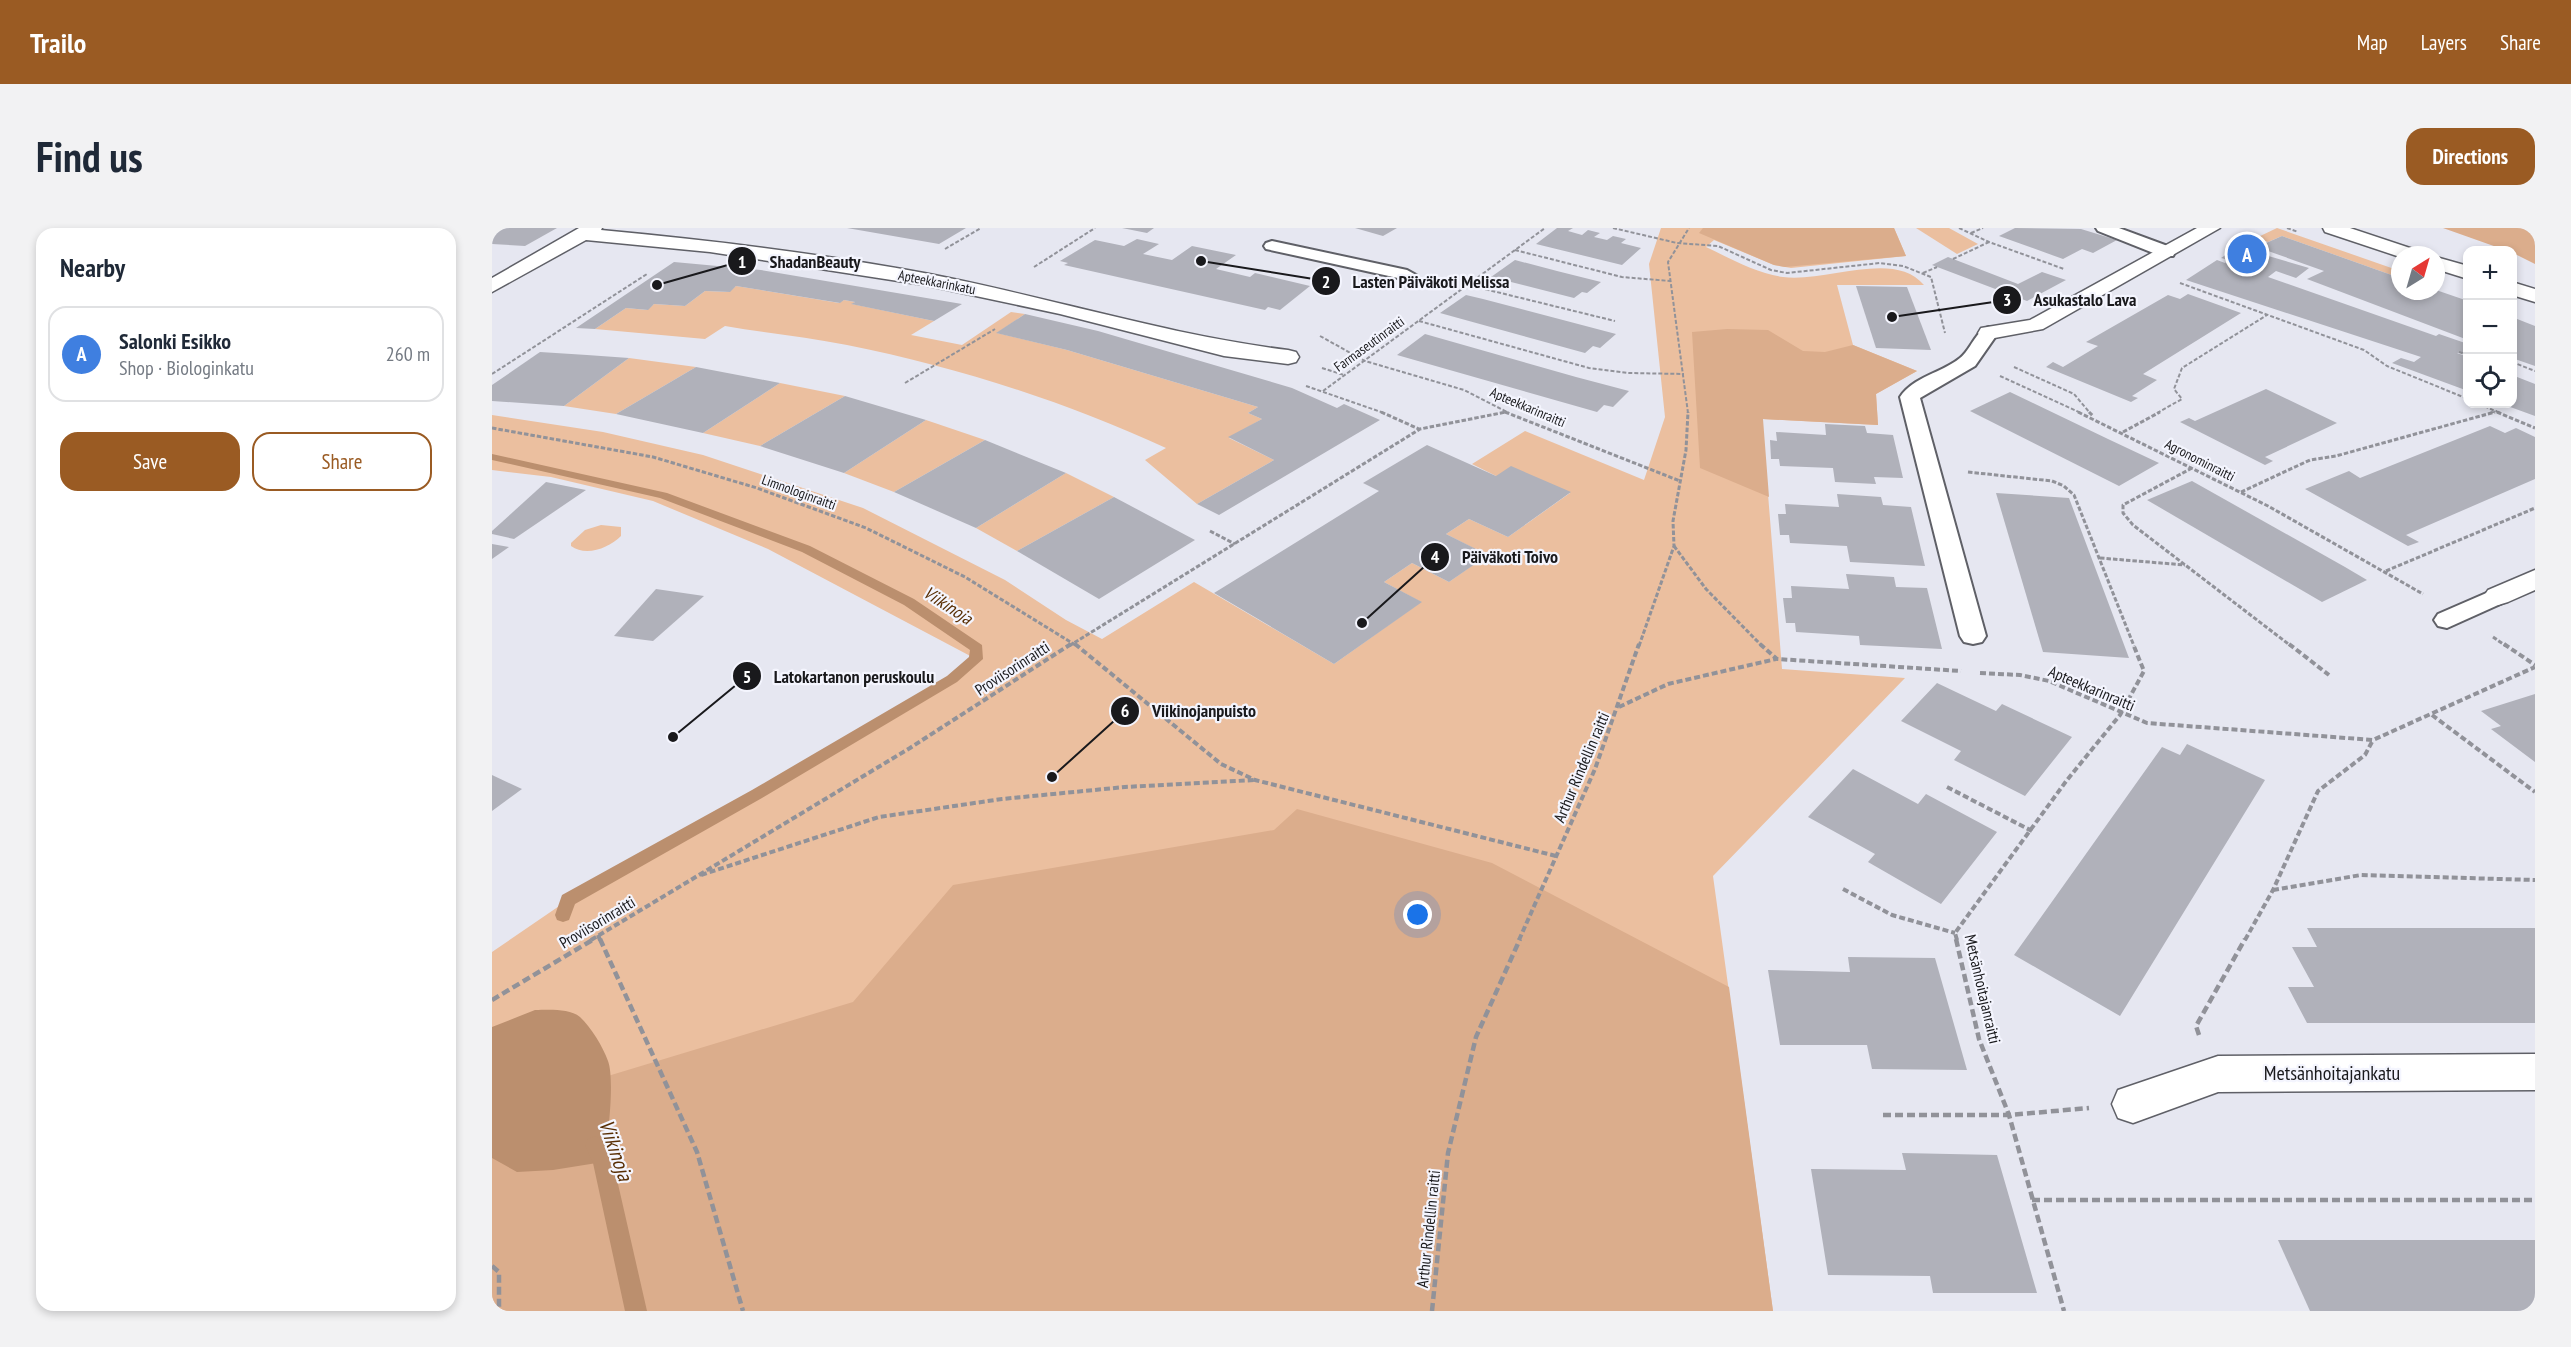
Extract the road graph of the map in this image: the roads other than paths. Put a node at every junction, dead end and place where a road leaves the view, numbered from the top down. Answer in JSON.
{"nodes":[{"id":1,"x":2104,"y":228,"type":"edge"},
{"id":2,"x":2211,"y":228,"type":"edge"},
{"id":3,"x":2332,"y":228,"type":"edge"},
{"id":4,"x":587,"y":231,"type":"edge"},
{"id":5,"x":1272,"y":246,"type":"dead end"},
{"id":6,"x":2391,"y":248,"type":"edge"},
{"id":7,"x":2168,"y":252,"type":"junction"},
{"id":8,"x":2445,"y":266,"type":"edge"},
{"id":9,"x":2463,"y":271,"type":"edge"},
{"id":10,"x":1407,"y":276,"type":"dead end"},
{"id":11,"x":492,"y":286,"type":"edge"},
{"id":12,"x":2517,"y":290,"type":"edge"},
{"id":13,"x":2535,"y":296,"type":"edge"},
{"id":14,"x":1989,"y":333,"type":"joint"},
{"id":15,"x":1288,"y":357,"type":"dead end"},
{"id":16,"x":2535,"y":579,"type":"edge"},
{"id":17,"x":2498,"y":596,"type":"joint"},
{"id":18,"x":2447,"y":620,"type":"dead end"},
{"id":19,"x":1973,"y":636,"type":"dead end"},
{"id":20,"x":2535,"y":1072,"type":"edge"},
{"id":21,"x":2133,"y":1104,"type":"road end"}],
"edges":[{"from":1,"to":7,"type":"lane"},
{"from":2,"to":7,"type":"street"},
{"from":3,"to":6,"type":"street"},
{"from":4,"to":11,"type":"street"},
{"from":4,"to":15,"type":"street","name":"Apteekkarinkatu"},
{"from":5,"to":10,"type":"lane"},
{"from":7,"to":14,"type":"street"},
{"from":8,"to":9,"type":"street"},
{"from":12,"to":13,"type":"street"},
{"from":14,"to":19,"type":"lane"},
{"from":16,"to":17,"type":"street"},
{"from":17,"to":18,"type":"lane"},
{"from":20,"to":21,"type":"street","name":"Metsänhoitajankatu"}]}
